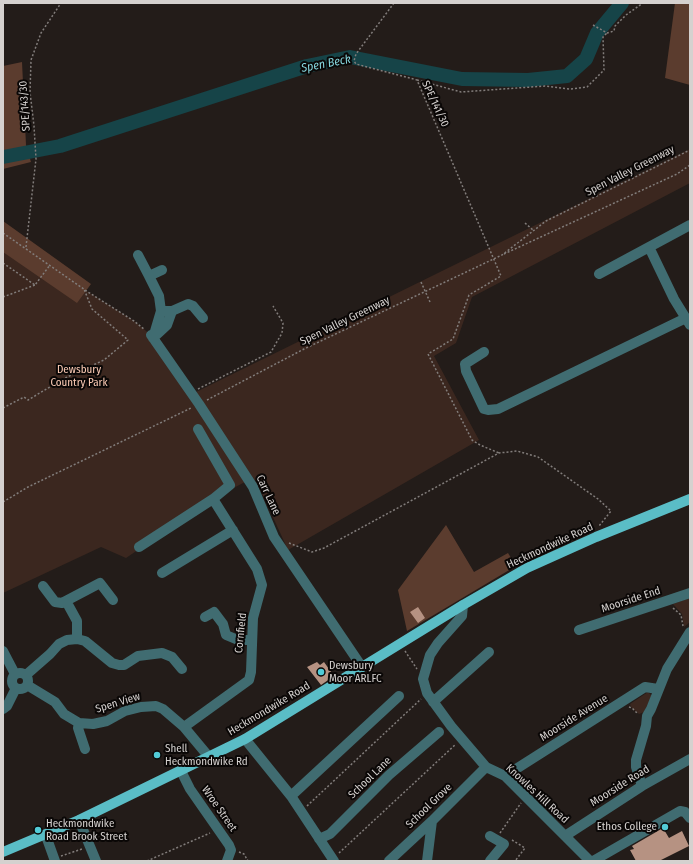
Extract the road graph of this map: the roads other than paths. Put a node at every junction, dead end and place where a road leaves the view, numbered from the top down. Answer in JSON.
{"nodes":[{"id":1,"x":690,"y":226,"type":"edge"},
{"id":2,"x":649,"y":247,"type":"junction"},
{"id":3,"x":138,"y":255,"type":"dead end"},
{"id":4,"x":162,"y":270,"type":"dead end"},
{"id":5,"x":599,"y":274,"type":"dead end"},
{"id":6,"x":149,"y":276,"type":"junction"},
{"id":7,"x":161,"y":311,"type":"junction"},
{"id":8,"x":172,"y":311,"type":"junction"},
{"id":9,"x":203,"y":318,"type":"dead end"},
{"id":10,"x":688,"y":322,"type":"edge"},
{"id":11,"x":152,"y":337,"type":"junction"},
{"id":12,"x":484,"y":352,"type":"dead end"},
{"id":13,"x":198,"y":429,"type":"dead end"},
{"id":14,"x":213,"y":499,"type":"junction"},
{"id":15,"x":690,"y":499,"type":"edge"},
{"id":16,"x":233,"y":530,"type":"junction"},
{"id":17,"x":139,"y":547,"type":"dead end"},
{"id":18,"x":162,"y":573,"type":"dead end"},
{"id":19,"x":43,"y":586,"type":"dead end"},
{"id":20,"x":690,"y":593,"type":"edge"},
{"id":21,"x":113,"y":600,"type":"dead end"},
{"id":22,"x":66,"y":601,"type":"junction"},
{"id":23,"x":463,"y":605,"type":"junction"},
{"id":24,"x":206,"y":617,"type":"dead end"},
{"id":25,"x":579,"y":630,"type":"dead end"},
{"id":26,"x":689,"y":633,"type":"edge"},
{"id":27,"x":77,"y":639,"type":"junction"},
{"id":28,"x":251,"y":640,"type":"junction"},
{"id":29,"x":3,"y":651,"type":"edge"},
{"id":30,"x":489,"y":652,"type":"dead end"},
{"id":31,"x":362,"y":667,"type":"junction"},
{"id":32,"x":182,"y":670,"type":"dead end"},
{"id":33,"x":23,"y":678,"type":"junction"},
{"id":34,"x":658,"y":689,"type":"junction"},
{"id":35,"x":399,"y":696,"type":"dead end"},
{"id":36,"x":430,"y":698,"type":"junction"},
{"id":37,"x":3,"y":709,"type":"edge"},
{"id":38,"x":79,"y":723,"type":"junction"},
{"id":39,"x":184,"y":727,"type":"junction"},
{"id":40,"x":439,"y":732,"type":"dead end"},
{"id":41,"x":245,"y":739,"type":"junction"},
{"id":42,"x":85,"y":749,"type":"dead end"},
{"id":43,"x":208,"y":757,"type":"junction"},
{"id":44,"x":690,"y":759,"type":"edge"},
{"id":45,"x":486,"y":767,"type":"junction"},
{"id":46,"x":181,"y":771,"type":"junction"},
{"id":47,"x":505,"y":776,"type":"junction"},
{"id":48,"x":642,"y":786,"type":"junction"},
{"id":49,"x":291,"y":796,"type":"junction"},
{"id":50,"x":690,"y":818,"type":"edge"},
{"id":51,"x":79,"y":820,"type":"junction"},
{"id":52,"x":432,"y":821,"type":"junction"},
{"id":53,"x":46,"y":836,"type":"junction"},
{"id":54,"x":495,"y":836,"type":"road end"},
{"id":55,"x":564,"y":836,"type":"junction"},
{"id":56,"x":318,"y":840,"type":"junction"},
{"id":57,"x":3,"y":852,"type":"edge"},
{"id":58,"x":54,"y":860,"type":"edge"},
{"id":59,"x":333,"y":860,"type":"edge"},
{"id":60,"x":96,"y":861,"type":"edge"},
{"id":61,"x":227,"y":861,"type":"edge"},
{"id":62,"x":389,"y":861,"type":"edge"},
{"id":63,"x":427,"y":861,"type":"edge"},
{"id":64,"x":490,"y":861,"type":"edge"},
{"id":65,"x":591,"y":861,"type":"edge"}],
"edges":[{"from":1,"to":2,"type":"street"},
{"from":2,"to":5,"type":"street"},
{"from":2,"to":10,"type":"street"},
{"from":3,"to":6,"type":"street"},
{"from":4,"to":6,"type":"street"},
{"from":6,"to":7,"type":"street"},
{"from":7,"to":8,"type":"street"},
{"from":7,"to":11,"type":"street"},
{"from":8,"to":9,"type":"street"},
{"from":8,"to":11,"type":"street"},
{"from":10,"to":12,"type":"street"},
{"from":11,"to":31,"type":"street","name":"Carr Lane"},
{"from":13,"to":14,"type":"street"},
{"from":14,"to":16,"type":"street","name":"Cornfield"},
{"from":14,"to":17,"type":"street"},
{"from":15,"to":23,"type":"main road","name":"Heckmondwike Road"},
{"from":16,"to":18,"type":"street"},
{"from":16,"to":28,"type":"street","name":"Cornfield"},
{"from":19,"to":22,"type":"street"},
{"from":20,"to":25,"type":"street","name":"Moorside End"},
{"from":21,"to":22,"type":"street"},
{"from":22,"to":27,"type":"street"},
{"from":23,"to":31,"type":"main road","name":"Heckmondwike Road"},
{"from":23,"to":36,"type":"street","name":"Knowles Hill Road"},
{"from":24,"to":28,"type":"street"},
{"from":26,"to":34,"type":"street"},
{"from":27,"to":32,"type":"street"},
{"from":27,"to":33,"type":"street"},
{"from":28,"to":39,"type":"street","name":"Cornfield"},
{"from":29,"to":33,"type":"street"},
{"from":30,"to":36,"type":"street"},
{"from":31,"to":41,"type":"main road","name":"Heckmondwike Road"},
{"from":33,"to":37,"type":"street"},
{"from":33,"to":38,"type":"street"},
{"from":34,"to":47,"type":"street","name":"Moorside Avenue"},
{"from":34,"to":48,"type":"street"},
{"from":35,"to":49,"type":"street"},
{"from":36,"to":45,"type":"street","name":"Knowles Hill Road"},
{"from":38,"to":39,"type":"street","name":"Spen View"},
{"from":38,"to":42,"type":"street"},
{"from":39,"to":43,"type":"street","name":"Spen View"},
{"from":40,"to":56,"type":"street","name":"School Lane"},
{"from":41,"to":43,"type":"main road","name":"Heckmondwike Road"},
{"from":41,"to":49,"type":"street"},
{"from":43,"to":46,"type":"main road","name":"Heckmondwike Road"},
{"from":44,"to":48,"type":"street","name":"Moorside Road"},
{"from":45,"to":47,"type":"street","name":"Knowles Hill Road"},
{"from":45,"to":52,"type":"street","name":"School Grove"},
{"from":46,"to":51,"type":"main road","name":"Heckmondwike Road"},
{"from":46,"to":61,"type":"street","name":"Wroe Street"},
{"from":47,"to":55,"type":"street","name":"Knowles Hill Road"},
{"from":48,"to":55,"type":"street","name":"Moorside Road"},
{"from":49,"to":56,"type":"street"},
{"from":50,"to":65,"type":"street"},
{"from":51,"to":53,"type":"main road","name":"Heckmondwike Road"},
{"from":51,"to":60,"type":"street"},
{"from":52,"to":62,"type":"street","name":"School Grove"},
{"from":52,"to":63,"type":"street"},
{"from":53,"to":57,"type":"main road","name":"Heckmondwike Road"},
{"from":53,"to":58,"type":"street"},
{"from":54,"to":64,"type":"street"},
{"from":55,"to":65,"type":"street","name":"Knowles Hill Road"},
{"from":56,"to":59,"type":"street"}]}
